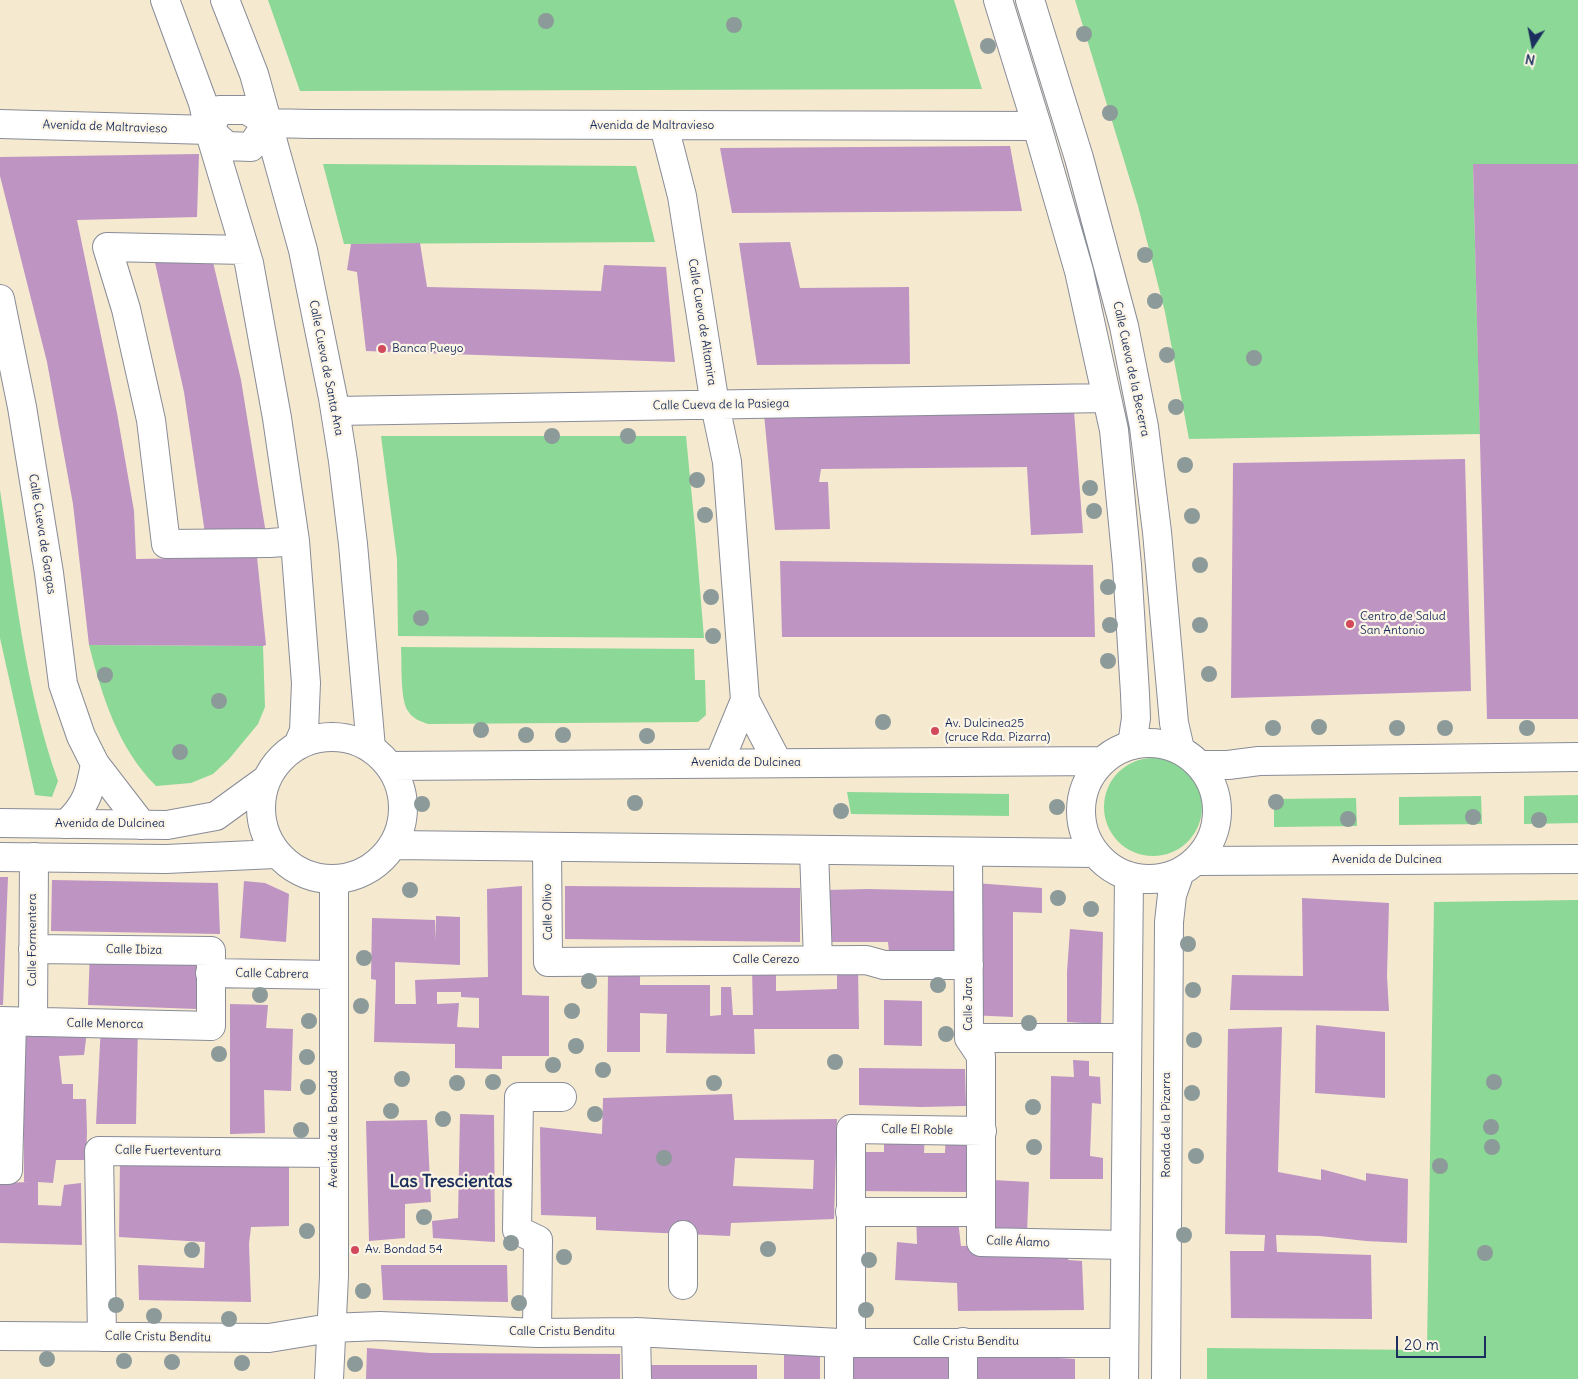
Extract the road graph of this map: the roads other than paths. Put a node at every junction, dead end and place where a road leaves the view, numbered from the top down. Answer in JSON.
{"nodes":[{"id":1,"x":165,"y":0,"type":"edge"},
{"id":2,"x":225,"y":0,"type":"edge"},
{"id":3,"x":998,"y":0,"type":"edge"},
{"id":4,"x":1030,"y":0,"type":"edge"},
{"id":5,"x":267,"y":123,"type":"junction"},
{"id":6,"x":0,"y":124,"type":"edge"},
{"id":7,"x":664,"y":126,"type":"junction"},
{"id":8,"x":1037,"y":126,"type":"junction"},
{"id":9,"x":209,"y":130,"type":"junction"},
{"id":10,"x":245,"y":250,"type":"junction"},
{"id":11,"x":0,"y":299,"type":"edge"},
{"id":12,"x":1106,"y":398,"type":"junction"},
{"id":13,"x":715,"y":405,"type":"junction"},
{"id":14,"x":335,"y":411,"type":"junction"},
{"id":15,"x":295,"y":541,"type":"junction"},
{"id":16,"x":745,"y":700,"type":"junction"},
{"id":17,"x":1132,"y":744,"type":"junction"},
{"id":18,"x":298,"y":745,"type":"junction"},
{"id":19,"x":371,"y":748,"type":"junction"},
{"id":20,"x":1190,"y":757,"type":"junction"},
{"id":21,"x":1578,"y":757,"type":"edge"},
{"id":22,"x":1102,"y":761,"type":"junction"},
{"id":23,"x":719,"y":763,"type":"junction"},
{"id":24,"x":778,"y":763,"type":"junction"},
{"id":25,"x":95,"y":764,"type":"junction"},
{"id":26,"x":390,"y":766,"type":"junction"},
{"id":27,"x":267,"y":779,"type":"junction"},
{"id":28,"x":0,"y":823,"type":"edge"},
{"id":29,"x":66,"y":824,"type":"junction"},
{"id":30,"x":142,"y":825,"type":"junction"},
{"id":31,"x":394,"y":845,"type":"junction"},
{"id":32,"x":547,"y":846,"type":"junction"},
{"id":33,"x":814,"y":851,"type":"junction"},
{"id":34,"x":968,"y":852,"type":"junction"},
{"id":35,"x":1096,"y":853,"type":"junction"},
{"id":36,"x":275,"y":854,"type":"junction"},
{"id":37,"x":0,"y":857,"type":"edge"},
{"id":38,"x":34,"y":857,"type":"junction"},
{"id":39,"x":1578,"y":859,"type":"edge"},
{"id":40,"x":1188,"y":867,"type":"junction"},
{"id":41,"x":1129,"y":876,"type":"junction"},
{"id":42,"x":334,"y":879,"type":"junction"},
{"id":43,"x":33,"y":948,"type":"junction"},
{"id":44,"x":818,"y":960,"type":"junction"},
{"id":45,"x":563,"y":962,"type":"joint"},
{"id":46,"x":969,"y":965,"type":"junction"},
{"id":47,"x":210,"y":973,"type":"junction"},
{"id":48,"x":334,"y":975,"type":"junction"},
{"id":49,"x":15,"y":1022,"type":"edge"},
{"id":50,"x":969,"y":1038,"type":"junction"},
{"id":51,"x":1127,"y":1038,"type":"junction"},
{"id":52,"x":562,"y":1097,"type":"dead end"},
{"id":53,"x":982,"y":1131,"type":"junction"},
{"id":54,"x":334,"y":1154,"type":"junction"},
{"id":55,"x":0,"y":1170,"type":"edge"},
{"id":56,"x":850,"y":1212,"type":"junction"},
{"id":57,"x":982,"y":1212,"type":"junction"},
{"id":58,"x":683,"y":1235,"type":"dead end"},
{"id":59,"x":1125,"y":1245,"type":"junction"},
{"id":60,"x":683,"y":1285,"type":"dead end"},
{"id":61,"x":330,"y":1328,"type":"junction"},
{"id":62,"x":636,"y":1332,"type":"junction"},
{"id":63,"x":537,"y":1333,"type":"junction"},
{"id":64,"x":0,"y":1336,"type":"edge"},
{"id":65,"x":102,"y":1337,"type":"junction"},
{"id":66,"x":845,"y":1342,"type":"junction"},
{"id":67,"x":963,"y":1342,"type":"junction"},
{"id":68,"x":1124,"y":1343,"type":"junction"},
{"id":69,"x":329,"y":1379,"type":"edge"},
{"id":70,"x":637,"y":1379,"type":"edge"},
{"id":71,"x":839,"y":1379,"type":"edge"},
{"id":72,"x":963,"y":1379,"type":"edge"},
{"id":73,"x":1124,"y":1379,"type":"edge"},
{"id":74,"x":1166,"y":1379,"type":"edge"}],
"edges":[{"from":1,"to":9,"type":"street"},
{"from":2,"to":5,"type":"street","name":"Calle Cueva de Santa Ana"},
{"from":3,"to":8,"type":"street"},
{"from":4,"to":20,"type":"street","name":"Calle Cueva de la Becerra"},
{"from":5,"to":7,"type":"street","name":"Avenida de Maltravieso"},
{"from":5,"to":9,"type":"street"},
{"from":5,"to":14,"type":"street","name":"Calle Cueva de Santa Ana"},
{"from":6,"to":9,"type":"street","name":"Avenida de Maltravieso"},
{"from":7,"to":8,"type":"street","name":"Avenida de Maltravieso"},
{"from":7,"to":13,"type":"street","name":"Calle Cueva de Altamira"},
{"from":8,"to":12,"type":"street"},
{"from":9,"to":10,"type":"street"},
{"from":10,"to":15,"type":"street"},
{"from":10,"to":15,"type":"street"},
{"from":11,"to":25,"type":"street","name":"Calle Cueva de Gargas"},
{"from":12,"to":13,"type":"street","name":"Calle Cueva de la Pasiega"},
{"from":12,"to":17,"type":"street"},
{"from":13,"to":14,"type":"street","name":"Calle Cueva de la Pasiega"},
{"from":13,"to":16,"type":"street","name":"Calle Cueva de Altamira"},
{"from":14,"to":19,"type":"street","name":"Calle Cueva de Santa Ana"},
{"from":15,"to":18,"type":"street"},
{"from":16,"to":23,"type":"street"},
{"from":16,"to":24,"type":"street"},
{"from":17,"to":20,"type":"street"},
{"from":17,"to":22,"type":"street"},
{"from":18,"to":19,"type":"street"},
{"from":18,"to":27,"type":"street"},
{"from":19,"to":26,"type":"street"},
{"from":20,"to":21,"type":"street"},
{"from":20,"to":40,"type":"street"},
{"from":22,"to":24,"type":"street","name":"Avenida de Dulcinea"},
{"from":22,"to":35,"type":"street"},
{"from":23,"to":24,"type":"street","name":"Avenida de Dulcinea"},
{"from":23,"to":26,"type":"street","name":"Avenida de Dulcinea"},
{"from":25,"to":29,"type":"street"},
{"from":25,"to":30,"type":"street","name":"Calle Cueva de Gargas"},
{"from":26,"to":31,"type":"street"},
{"from":27,"to":30,"type":"street","name":"Avenida de Dulcinea"},
{"from":27,"to":36,"type":"street"},
{"from":28,"to":29,"type":"street","name":"Avenida de Dulcinea"},
{"from":29,"to":30,"type":"street","name":"Avenida de Dulcinea"},
{"from":31,"to":32,"type":"street"},
{"from":31,"to":42,"type":"street"},
{"from":32,"to":33,"type":"street"},
{"from":32,"to":45,"type":"street","name":"Calle Olivo"},
{"from":33,"to":34,"type":"street"},
{"from":33,"to":44,"type":"street"},
{"from":34,"to":35,"type":"street"},
{"from":34,"to":46,"type":"street","name":"Calle Jara"},
{"from":35,"to":41,"type":"street"},
{"from":36,"to":38,"type":"street"},
{"from":36,"to":42,"type":"street"},
{"from":37,"to":38,"type":"street"},
{"from":38,"to":43,"type":"street","name":"Calle Formentera"},
{"from":39,"to":40,"type":"street","name":"Avenida de Dulcinea"},
{"from":40,"to":41,"type":"street"},
{"from":40,"to":74,"type":"street","name":"Ronda de la Pizarra"},
{"from":41,"to":51,"type":"street"},
{"from":42,"to":48,"type":"street","name":"Avenida de la Bondad"},
{"from":43,"to":47,"type":"street","name":"Calle Ibiza"},
{"from":43,"to":49,"type":"street","name":"Calle Formentera"},
{"from":44,"to":45,"type":"street","name":"Calle Cerezo"},
{"from":44,"to":46,"type":"street","name":"Calle Cerezo"},
{"from":46,"to":50,"type":"street","name":"Calle Jara"},
{"from":47,"to":48,"type":"street","name":"Calle Cabrera"},
{"from":47,"to":49,"type":"street","name":"Calle Menorca"},
{"from":48,"to":54,"type":"street","name":"Avenida de la Bondad"},
{"from":49,"to":55,"type":"street","name":"Calle Formentera"},
{"from":50,"to":51,"type":"street"},
{"from":50,"to":53,"type":"street","name":"Calle Jara"},
{"from":51,"to":59,"type":"street"},
{"from":52,"to":63,"type":"street"},
{"from":53,"to":56,"type":"street","name":"Calle El Roble"},
{"from":53,"to":57,"type":"street","name":"Calle Jara"},
{"from":54,"to":61,"type":"street","name":"Avenida de la Bondad"},
{"from":54,"to":65,"type":"street","name":"Calle Fuerteventura"},
{"from":56,"to":57,"type":"street"},
{"from":56,"to":66,"type":"street"},
{"from":57,"to":59,"type":"street","name":"Calle Álamo"},
{"from":58,"to":60,"type":"street"},
{"from":59,"to":68,"type":"street"},
{"from":61,"to":63,"type":"street","name":"Calle Cristu Benditu"},
{"from":61,"to":65,"type":"street","name":"Calle Cristu Benditu"},
{"from":61,"to":69,"type":"street","name":"Avenida de la Bondad"},
{"from":62,"to":63,"type":"street","name":"Calle Cristu Benditu"},
{"from":62,"to":66,"type":"street","name":"Calle Cristu Benditu"},
{"from":62,"to":70,"type":"street"},
{"from":64,"to":65,"type":"street","name":"Calle Cristu Benditu"},
{"from":66,"to":67,"type":"street","name":"Calle Cristu Benditu"},
{"from":66,"to":71,"type":"street"},
{"from":67,"to":68,"type":"street","name":"Calle Cristu Benditu"},
{"from":67,"to":72,"type":"street"},
{"from":68,"to":73,"type":"street"}]}
